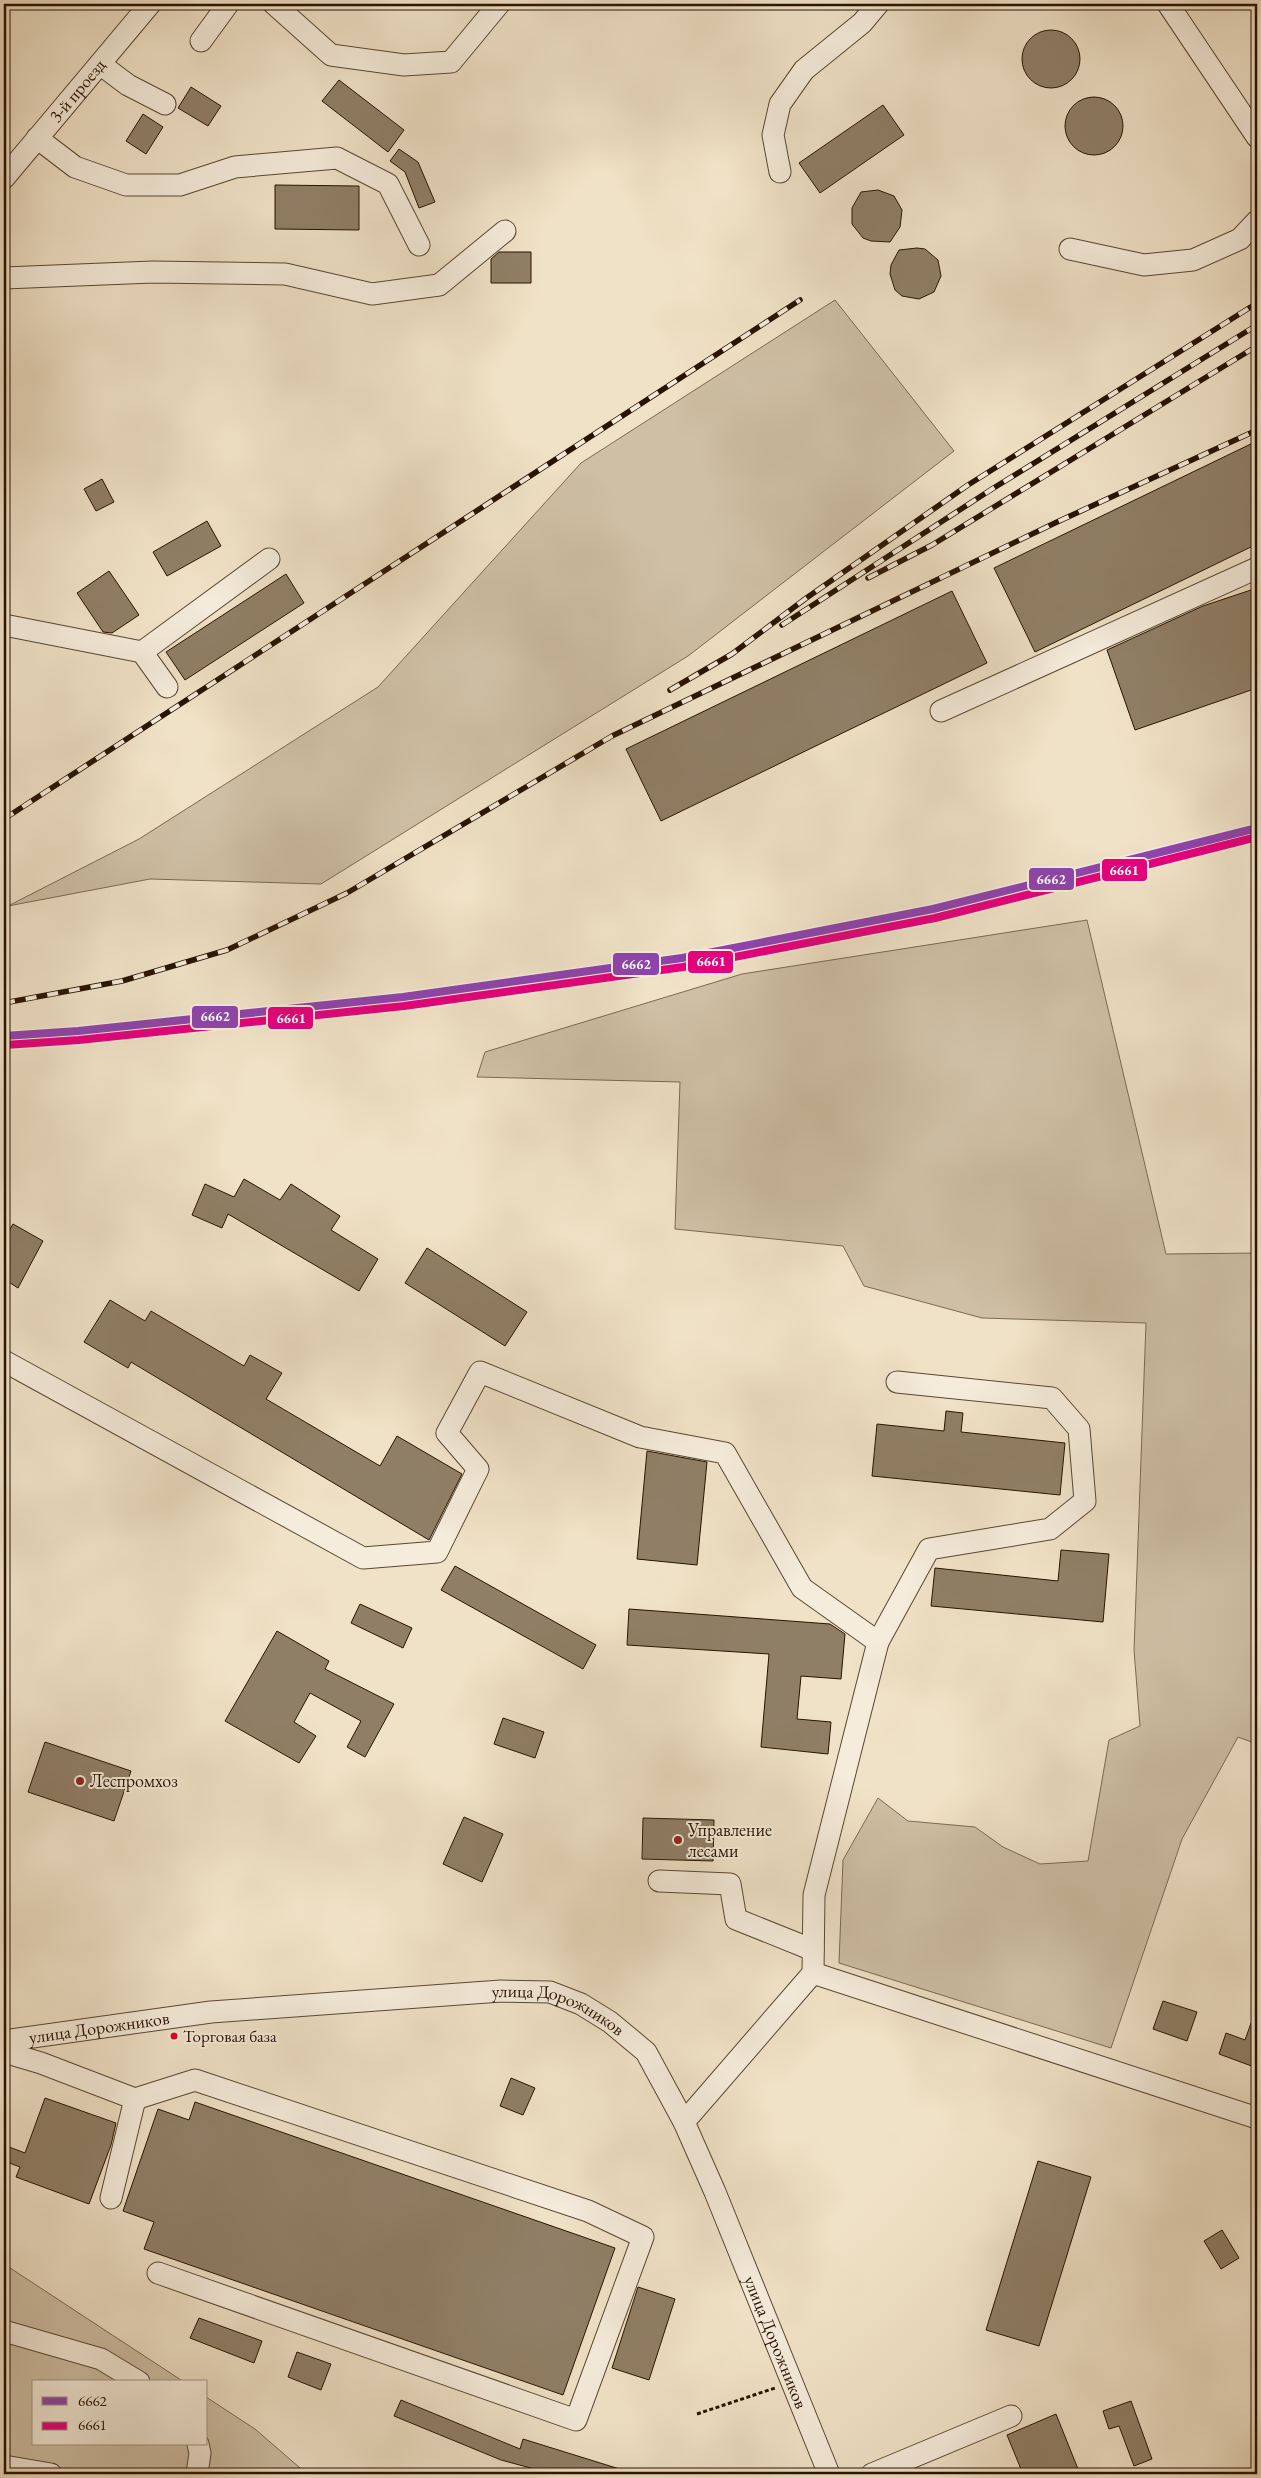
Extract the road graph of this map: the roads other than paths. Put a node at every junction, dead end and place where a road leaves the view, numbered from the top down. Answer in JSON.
{"nodes":[{"id":1,"x":150,"y":4,"type":"edge"},
{"id":2,"x":228,"y":4,"type":"edge"},
{"id":3,"x":274,"y":4,"type":"edge"},
{"id":4,"x":499,"y":4,"type":"edge"},
{"id":5,"x":878,"y":4,"type":"edge"},
{"id":6,"x":1168,"y":4,"type":"edge"},
{"id":7,"x":201,"y":41,"type":"dead end"},
{"id":8,"x":100,"y":64,"type":"junction"},
{"id":9,"x":165,"y":104,"type":"dead end"},
{"id":10,"x":1257,"y":137,"type":"edge"},
{"id":11,"x":37,"y":138,"type":"junction"},
{"id":12,"x":780,"y":172,"type":"dead end"},
{"id":13,"x":4,"y":178,"type":"edge"},
{"id":14,"x":1257,"y":221,"type":"edge"},
{"id":15,"x":505,"y":231,"type":"dead end"},
{"id":16,"x":419,"y":245,"type":"dead end"},
{"id":17,"x":1070,"y":249,"type":"dead end"},
{"id":18,"x":4,"y":278,"type":"edge"},
{"id":19,"x":269,"y":560,"type":"dead end"},
{"id":20,"x":1257,"y":568,"type":"edge"},
{"id":21,"x":4,"y":625,"type":"edge"},
{"id":22,"x":142,"y":652,"type":"junction"},
{"id":23,"x":167,"y":687,"type":"dead end"},
{"id":24,"x":941,"y":710,"type":"dead end"},
{"id":25,"x":4,"y":1361,"type":"edge"},
{"id":26,"x":897,"y":1382,"type":"dead end"},
{"id":27,"x":878,"y":1642,"type":"junction"},
{"id":28,"x":660,"y":1881,"type":"dead end"},
{"id":29,"x":813,"y":1950,"type":"junction"},
{"id":30,"x":813,"y":1973,"type":"junction"},
{"id":31,"x":4,"y":2041,"type":"edge"},
{"id":32,"x":4,"y":2052,"type":"edge"},
{"id":33,"x":135,"y":2099,"type":"junction"},
{"id":34,"x":1257,"y":2118,"type":"edge"},
{"id":35,"x":684,"y":2122,"type":"junction"},
{"id":36,"x":111,"y":2198,"type":"dead end"},
{"id":37,"x":158,"y":2274,"type":"dead end"},
{"id":38,"x":4,"y":2331,"type":"edge"},
{"id":39,"x":136,"y":2380,"type":"edge"},
{"id":40,"x":1011,"y":2416,"type":"dead end"},
{"id":41,"x":198,"y":2446,"type":"edge"},
{"id":42,"x":4,"y":2466,"type":"edge"},
{"id":43,"x":51,"y":2474,"type":"edge"},
{"id":44,"x":197,"y":2474,"type":"edge"},
{"id":45,"x":829,"y":2474,"type":"edge"},
{"id":46,"x":872,"y":2474,"type":"edge"}],
"edges":[{"from":1,"to":8,"type":"street","name":"3-й проезд"},
{"from":2,"to":7,"type":"street"},
{"from":3,"to":4,"type":"street"},
{"from":5,"to":12,"type":"street"},
{"from":6,"to":10,"type":"street"},
{"from":8,"to":9,"type":"street"},
{"from":8,"to":11,"type":"street","name":"3-й проезд"},
{"from":11,"to":13,"type":"street","name":"3-й проезд"},
{"from":11,"to":16,"type":"street"},
{"from":14,"to":17,"type":"street"},
{"from":15,"to":18,"type":"street"},
{"from":19,"to":22,"type":"street"},
{"from":20,"to":24,"type":"street"},
{"from":21,"to":22,"type":"street"},
{"from":22,"to":23,"type":"street"},
{"from":25,"to":27,"type":"street"},
{"from":26,"to":27,"type":"street"},
{"from":27,"to":29,"type":"street"},
{"from":28,"to":29,"type":"street"},
{"from":29,"to":30,"type":"street"},
{"from":30,"to":34,"type":"street"},
{"from":30,"to":35,"type":"street"},
{"from":31,"to":35,"type":"street","name":"улица Дорожников"},
{"from":32,"to":33,"type":"street"},
{"from":33,"to":36,"type":"street"},
{"from":33,"to":37,"type":"street"},
{"from":35,"to":45,"type":"street","name":"улица Дорожников"},
{"from":38,"to":39,"type":"street"},
{"from":40,"to":46,"type":"street"},
{"from":41,"to":44,"type":"street"},
{"from":42,"to":43,"type":"street"}]}
